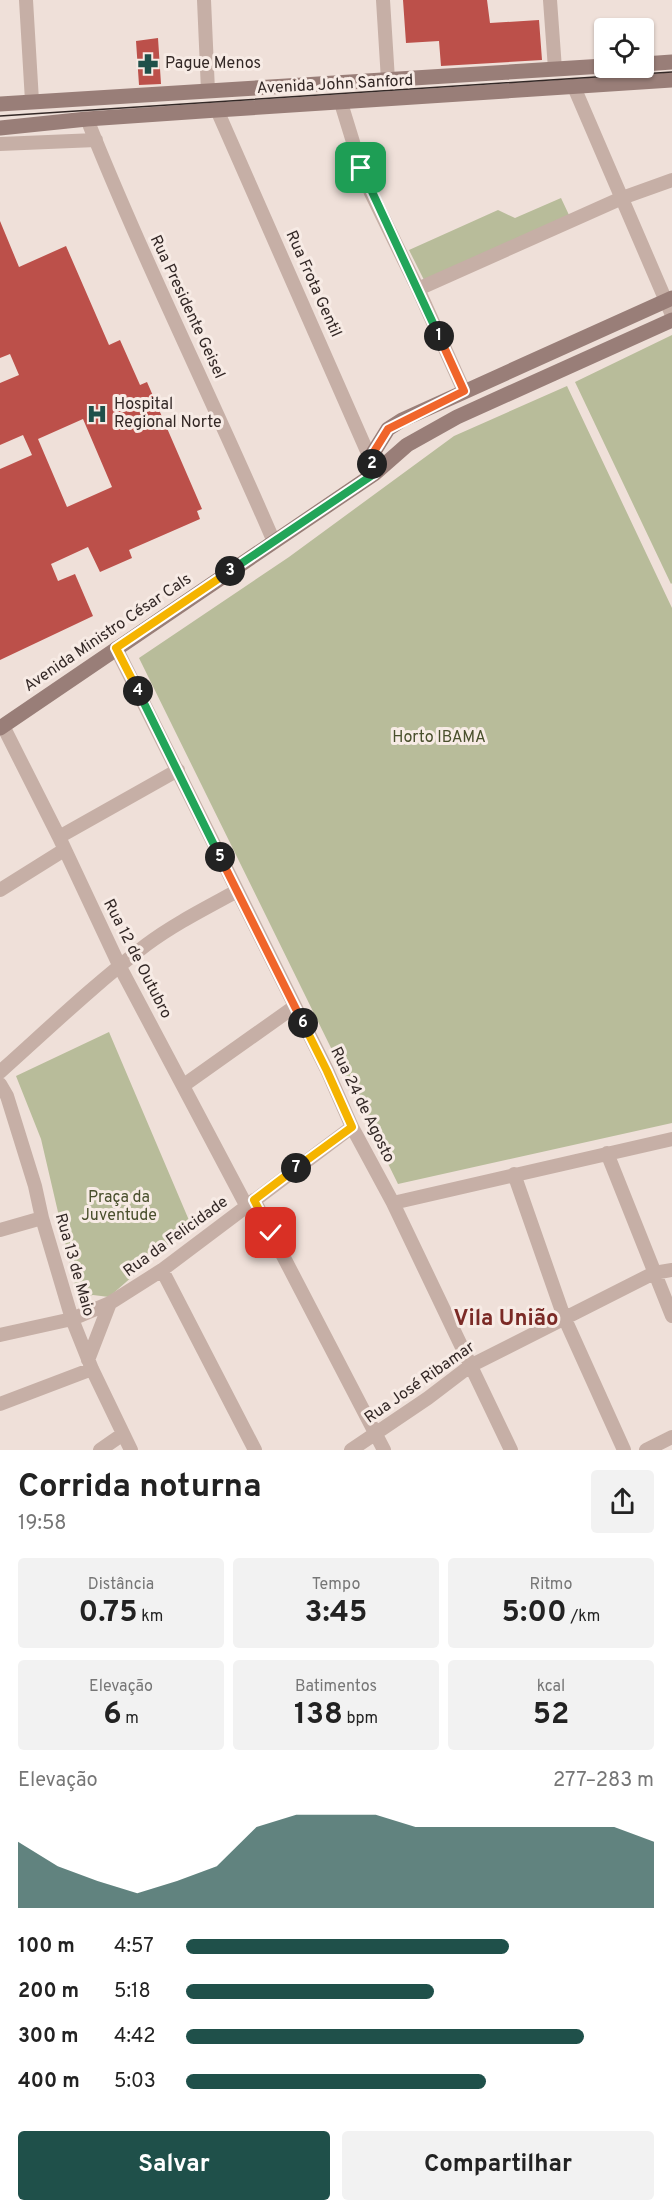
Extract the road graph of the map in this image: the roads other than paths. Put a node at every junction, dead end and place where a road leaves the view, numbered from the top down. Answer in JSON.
{"nodes":[{"id":1,"x":26,"y":0,"type":"edge"},
{"id":2,"x":204,"y":0,"type":"edge"},
{"id":3,"x":383,"y":0,"type":"edge"},
{"id":4,"x":550,"y":0,"type":"edge"},
{"id":5,"x":672,"y":62,"type":"edge"},
{"id":6,"x":654,"y":63,"type":"edge"},
{"id":7,"x":594,"y":67,"type":"edge"},
{"id":8,"x":555,"y":69,"type":"junction"},
{"id":9,"x":388,"y":80,"type":"junction"},
{"id":10,"x":672,"y":80,"type":"edge"},
{"id":11,"x":574,"y":87,"type":"junction"},
{"id":12,"x":208,"y":91,"type":"junction"},
{"id":13,"x":32,"y":101,"type":"junction"},
{"id":14,"x":341,"y":103,"type":"junction"},
{"id":15,"x":0,"y":104,"type":"edge"},
{"id":16,"x":217,"y":110,"type":"junction"},
{"id":17,"x":87,"y":119,"type":"junction"},
{"id":18,"x":0,"y":128,"type":"edge"},
{"id":19,"x":96,"y":140,"type":"junction"},
{"id":20,"x":0,"y":144,"type":"edge"},
{"id":21,"x":672,"y":180,"type":"edge"},
{"id":22,"x":622,"y":198,"type":"junction"},
{"id":23,"x":418,"y":288,"type":"junction"},
{"id":24,"x":670,"y":305,"type":"edge"},
{"id":25,"x":672,"y":320,"type":"edge"},
{"id":26,"x":464,"y":391,"type":"junction"},
{"id":27,"x":370,"y":458,"type":"junction"},
{"id":28,"x":374,"y":474,"type":"junction"},
{"id":29,"x":273,"y":542,"type":"junction"},
{"id":30,"x":116,"y":648,"type":"junction"},
{"id":31,"x":1,"y":727,"type":"edge"},
{"id":32,"x":178,"y":770,"type":"junction"},
{"id":33,"x":62,"y":844,"type":"junction"},
{"id":34,"x":0,"y":890,"type":"edge"},
{"id":35,"x":237,"y":891,"type":"junction"},
{"id":36,"x":120,"y":967,"type":"junction"},
{"id":37,"x":294,"y":1007,"type":"junction"},
{"id":38,"x":0,"y":1072,"type":"edge"},
{"id":39,"x":0,"y":1084,"type":"edge"},
{"id":40,"x":184,"y":1085,"type":"junction"},
{"id":41,"x":352,"y":1127,"type":"junction"},
{"id":42,"x":672,"y":1139,"type":"edge"},
{"id":43,"x":607,"y":1153,"type":"junction"},
{"id":44,"x":514,"y":1174,"type":"junction"},
{"id":45,"x":250,"y":1202,"type":"junction"},
{"id":46,"x":393,"y":1203,"type":"junction"},
{"id":47,"x":42,"y":1218,"type":"junction"},
{"id":48,"x":0,"y":1230,"type":"edge"},
{"id":49,"x":162,"y":1270,"type":"junction"},
{"id":50,"x":672,"y":1270,"type":"edge"},
{"id":51,"x":654,"y":1274,"type":"junction"},
{"id":52,"x":110,"y":1302,"type":"junction"},
{"id":53,"x":672,"y":1316,"type":"edge"},
{"id":54,"x":564,"y":1317,"type":"junction"},
{"id":55,"x":72,"y":1319,"type":"junction"},
{"id":56,"x":0,"y":1335,"type":"edge"},
{"id":57,"x":90,"y":1364,"type":"junction"},
{"id":58,"x":470,"y":1366,"type":"junction"},
{"id":59,"x":0,"y":1404,"type":"edge"},
{"id":60,"x":123,"y":1434,"type":"junction"},
{"id":61,"x":376,"y":1434,"type":"junction"},
{"id":62,"x":672,"y":1437,"type":"edge"},
{"id":63,"x":100,"y":1450,"type":"edge"},
{"id":64,"x":131,"y":1450,"type":"edge"},
{"id":65,"x":255,"y":1450,"type":"edge"},
{"id":66,"x":351,"y":1450,"type":"edge"},
{"id":67,"x":384,"y":1450,"type":"edge"},
{"id":68,"x":511,"y":1450,"type":"edge"},
{"id":69,"x":624,"y":1450,"type":"edge"},
{"id":70,"x":648,"y":1450,"type":"edge"}],
"edges":[{"from":1,"to":13,"type":"street"},
{"from":2,"to":12,"type":"street"},
{"from":3,"to":9,"type":"street"},
{"from":4,"to":8,"type":"street"},
{"from":5,"to":6,"type":"main road"},
{"from":7,"to":8,"type":"main road","name":"Avenida John Sanford"},
{"from":8,"to":9,"type":"main road","name":"Avenida John Sanford"},
{"from":9,"to":12,"type":"main road","name":"Avenida John Sanford"},
{"from":10,"to":11,"type":"main road","name":"Avenida John Sanford"},
{"from":11,"to":14,"type":"main road","name":"Avenida John Sanford"},
{"from":11,"to":22,"type":"street"},
{"from":12,"to":13,"type":"main road","name":"Avenida John Sanford"},
{"from":13,"to":15,"type":"main road","name":"Avenida John Sanford"},
{"from":14,"to":16,"type":"main road","name":"Avenida John Sanford"},
{"from":14,"to":23,"type":"street"},
{"from":16,"to":17,"type":"main road","name":"Avenida John Sanford"},
{"from":16,"to":27,"type":"street","name":"Rua Frota Gentil"},
{"from":17,"to":18,"type":"main road","name":"Avenida John Sanford"},
{"from":17,"to":19,"type":"street","name":"Rua Presidente Geisel"},
{"from":19,"to":20,"type":"street"},
{"from":19,"to":29,"type":"street","name":"Rua Presidente Geisel"},
{"from":21,"to":22,"type":"street"},
{"from":22,"to":23,"type":"street"},
{"from":22,"to":24,"type":"street"},
{"from":23,"to":26,"type":"street"},
{"from":24,"to":26,"type":"main road"},
{"from":25,"to":28,"type":"main road","name":"Avenida Ministro César Cals"},
{"from":26,"to":27,"type":"main road"},
{"from":27,"to":28,"type":"main road","name":"Rua Frota Gentil"},
{"from":28,"to":29,"type":"main road","name":"Avenida Ministro César Cals"},
{"from":29,"to":30,"type":"main road","name":"Avenida Ministro César Cals"},
{"from":30,"to":31,"type":"main road","name":"Avenida Ministro César Cals"},
{"from":30,"to":32,"type":"street","name":"Rua 24 de Agosto"},
{"from":31,"to":33,"type":"street","name":"Rua 12 de Outubro"},
{"from":32,"to":33,"type":"street"},
{"from":32,"to":35,"type":"street","name":"Rua 24 de Agosto"},
{"from":33,"to":34,"type":"street"},
{"from":33,"to":36,"type":"street","name":"Rua 12 de Outubro"},
{"from":35,"to":36,"type":"street"},
{"from":35,"to":37,"type":"street","name":"Rua 24 de Agosto"},
{"from":36,"to":38,"type":"street"},
{"from":36,"to":40,"type":"street","name":"Rua 12 de Outubro"},
{"from":37,"to":40,"type":"street"},
{"from":37,"to":41,"type":"street","name":"Rua 24 de Agosto"},
{"from":39,"to":47,"type":"street","name":"Rua 13 de Maio"},
{"from":40,"to":45,"type":"street","name":"Rua 12 de Outubro"},
{"from":41,"to":45,"type":"street","name":"Rua da Felicidade"},
{"from":41,"to":46,"type":"street","name":"Rua 24 de Agosto"},
{"from":42,"to":43,"type":"street"},
{"from":43,"to":44,"type":"street"},
{"from":43,"to":51,"type":"street"},
{"from":44,"to":46,"type":"street"},
{"from":44,"to":54,"type":"street"},
{"from":45,"to":49,"type":"street","name":"Rua da Felicidade"},
{"from":45,"to":61,"type":"street","name":"Rua 12 de Outubro"},
{"from":46,"to":58,"type":"street","name":"Rua 24 de Agosto"},
{"from":47,"to":48,"type":"street"},
{"from":47,"to":55,"type":"street","name":"Rua 13 de Maio"},
{"from":49,"to":52,"type":"street","name":"Rua da Felicidade"},
{"from":49,"to":65,"type":"street"},
{"from":50,"to":51,"type":"street","name":"Rua José Ribamar"},
{"from":51,"to":53,"type":"street"},
{"from":51,"to":54,"type":"street","name":"Rua José Ribamar"},
{"from":52,"to":55,"type":"street","name":"Rua da Felicidade"},
{"from":52,"to":57,"type":"street"},
{"from":54,"to":58,"type":"street","name":"Rua José Ribamar"},
{"from":54,"to":69,"type":"street"},
{"from":55,"to":56,"type":"street","name":"Rua da Felicidade"},
{"from":55,"to":57,"type":"street","name":"Rua 13 de Maio"},
{"from":57,"to":59,"type":"street"},
{"from":57,"to":60,"type":"street","name":"Rua 13 de Maio"},
{"from":58,"to":61,"type":"street","name":"Rua José Ribamar"},
{"from":58,"to":68,"type":"street","name":"Rua 24 de Agosto"},
{"from":60,"to":63,"type":"street"},
{"from":60,"to":64,"type":"street","name":"Rua 13 de Maio"},
{"from":61,"to":66,"type":"street","name":"Rua José Ribamar"},
{"from":61,"to":67,"type":"street","name":"Rua 12 de Outubro"},
{"from":62,"to":70,"type":"street"}]}
